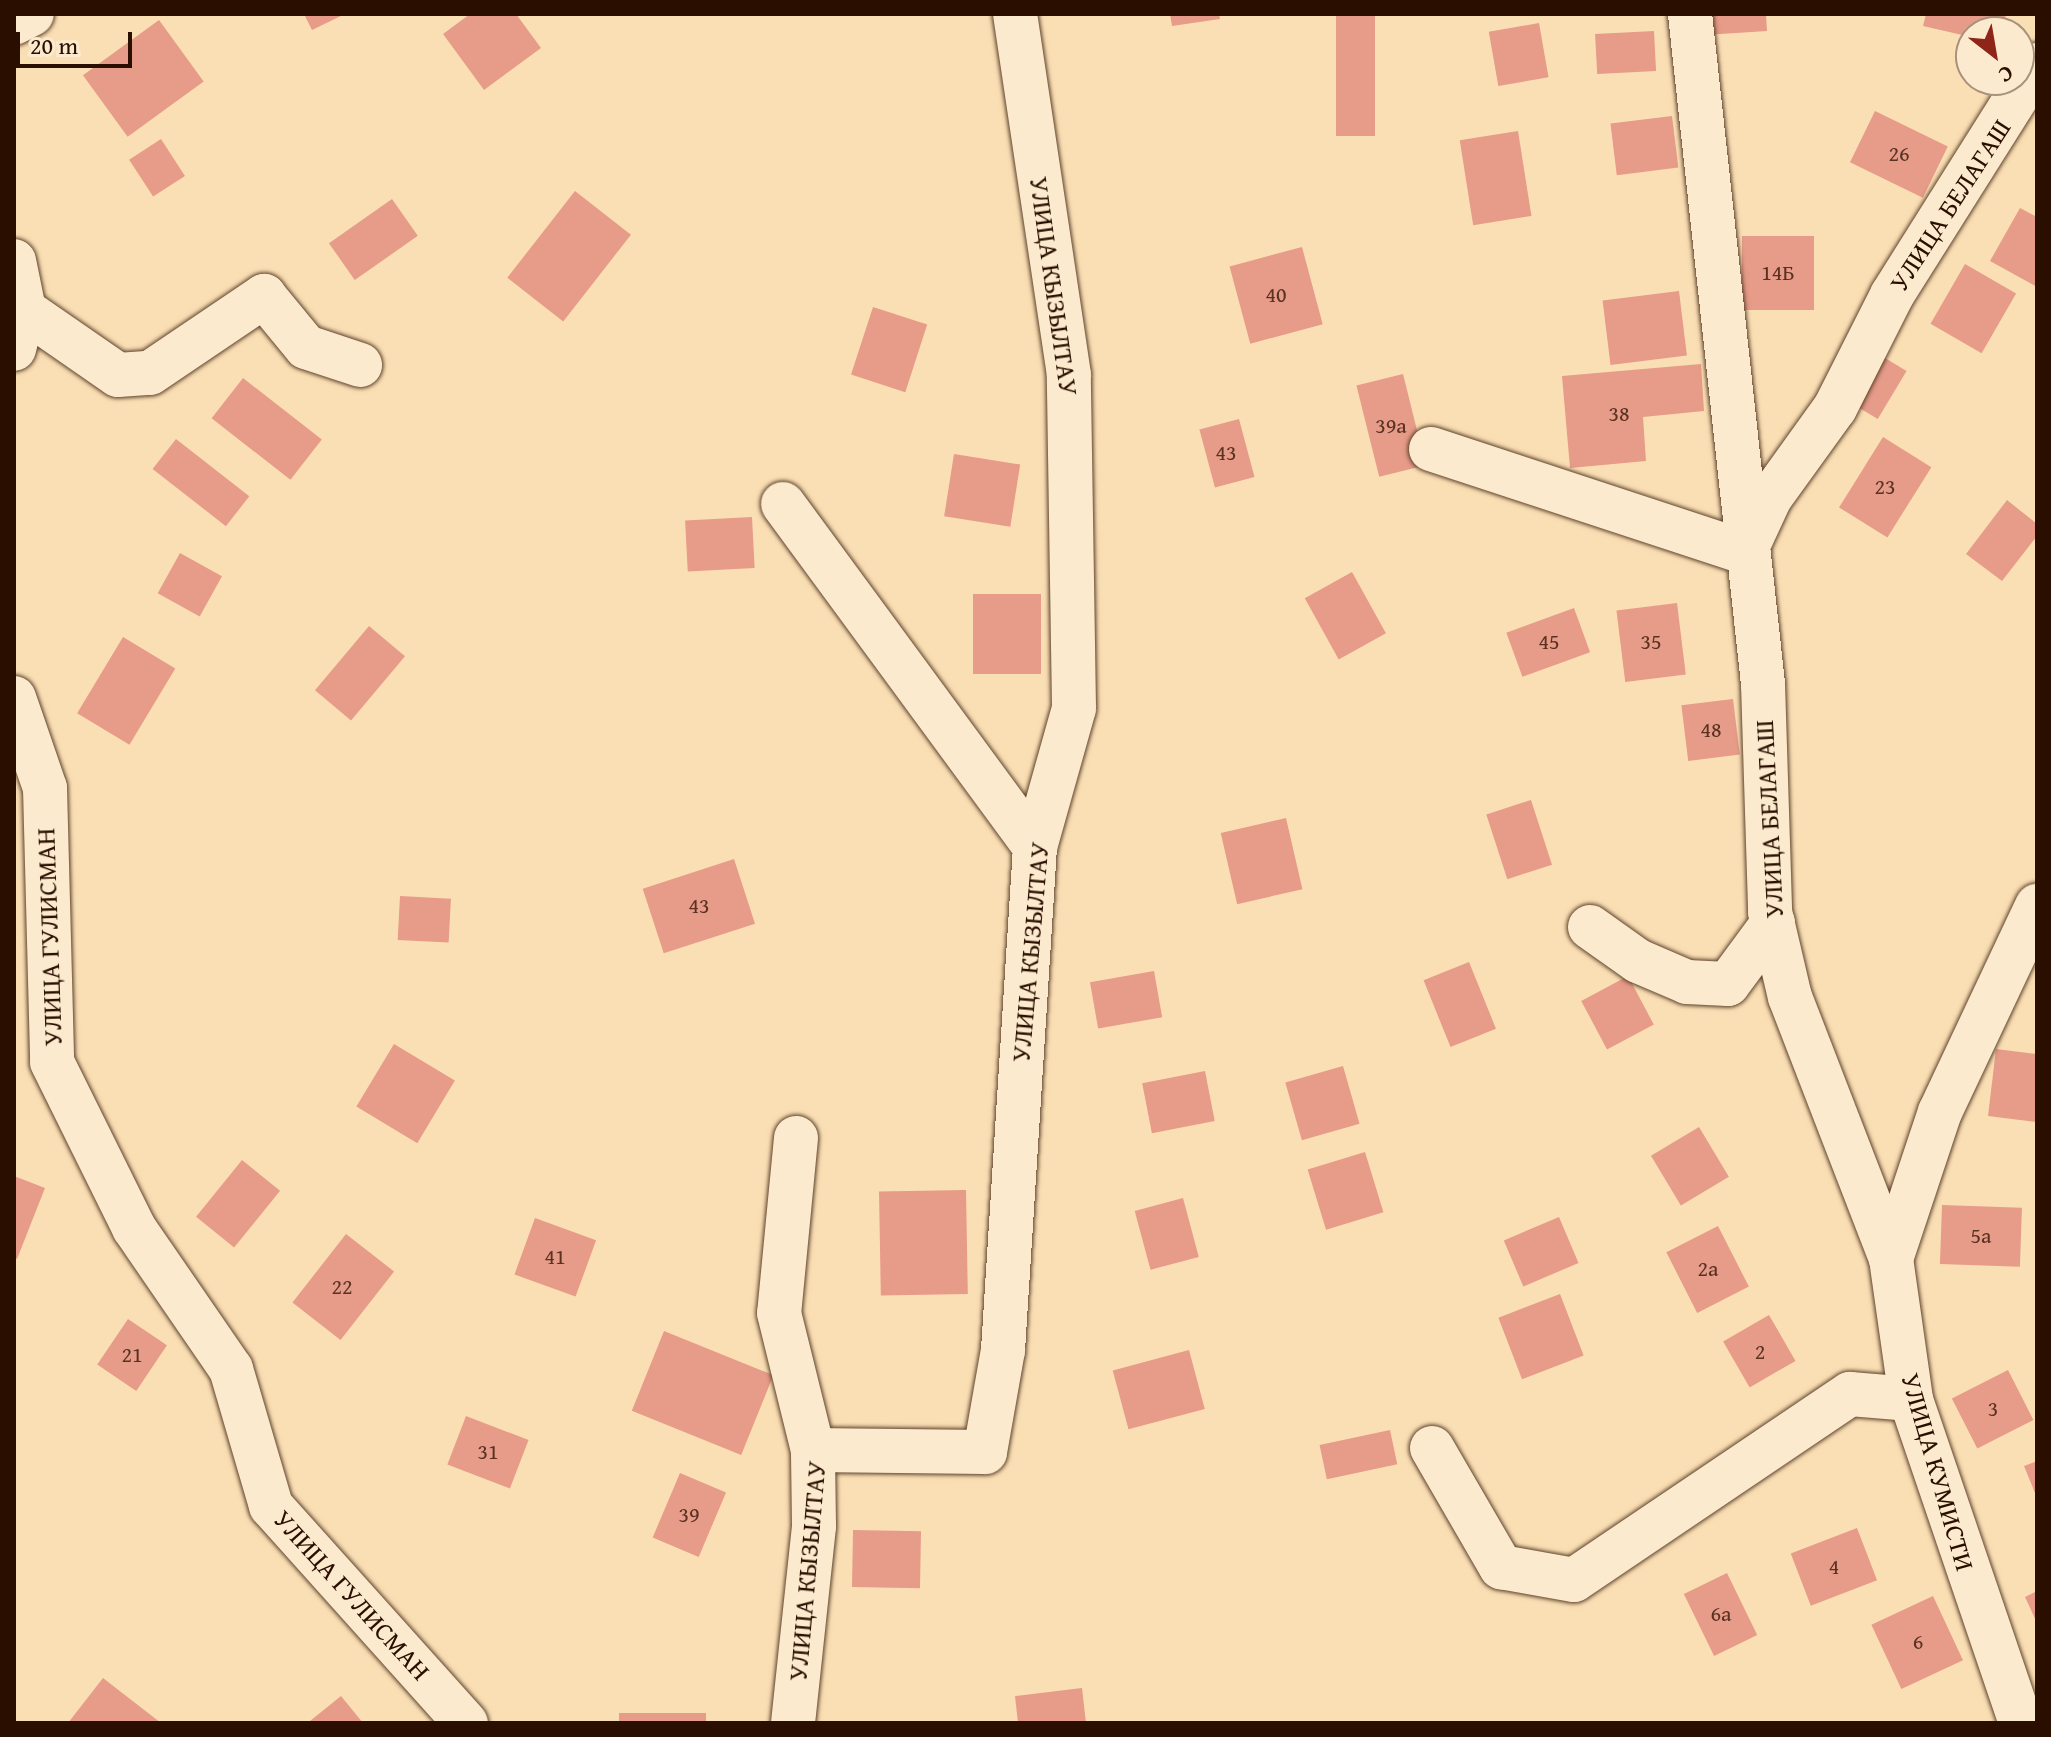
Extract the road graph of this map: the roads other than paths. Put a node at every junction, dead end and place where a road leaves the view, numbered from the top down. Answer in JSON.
{"nodes":[{"id":1,"x":32,"y":14,"type":"edge"},
{"id":2,"x":1015,"y":14,"type":"edge"},
{"id":3,"x":1690,"y":14,"type":"edge"},
{"id":4,"x":14,"y":23,"type":"edge"},
{"id":5,"x":2037,"y":65,"type":"edge"},
{"id":6,"x":14,"y":261,"type":"edge"},
{"id":7,"x":19,"y":330,"type":"edge"},
{"id":8,"x":360,"y":365,"type":"dead end"},
{"id":9,"x":1431,"y":449,"type":"dead end"},
{"id":10,"x":783,"y":504,"type":"dead end"},
{"id":11,"x":1745,"y":552,"type":"junction"},
{"id":12,"x":14,"y":698,"type":"edge"},
{"id":13,"x":1035,"y":847,"type":"junction"},
{"id":14,"x":2037,"y":906,"type":"edge"},
{"id":15,"x":1773,"y":923,"type":"junction"},
{"id":16,"x":1590,"y":927,"type":"dead end"},
{"id":17,"x":796,"y":1138,"type":"dead end"},
{"id":18,"x":1891,"y":1259,"type":"junction"},
{"id":19,"x":1911,"y":1399,"type":"junction"},
{"id":20,"x":1432,"y":1448,"type":"dead end"},
{"id":21,"x":813,"y":1450,"type":"junction"},
{"id":22,"x":466,"y":1723,"type":"edge"},
{"id":23,"x":793,"y":1723,"type":"edge"},
{"id":24,"x":2021,"y":1723,"type":"edge"}],
"edges":[{"from":1,"to":4,"type":"street"},
{"from":2,"to":13,"type":"street","name":"УЛИЦА КЫЗЫЛТАУ"},
{"from":3,"to":11,"type":"street","name":"УЛИЦА БЕЛАГАШ"},
{"from":5,"to":11,"type":"street","name":"УЛИЦА БЕЛАГАШ"},
{"from":6,"to":7,"type":"street"},
{"from":7,"to":8,"type":"street"},
{"from":9,"to":11,"type":"street"},
{"from":10,"to":13,"type":"street"},
{"from":11,"to":15,"type":"street","name":"УЛИЦА БЕЛАГАШ"},
{"from":12,"to":22,"type":"street","name":"УЛИЦА ГУЛИСМАН"},
{"from":13,"to":21,"type":"street","name":"УЛИЦА КЫЗЫЛТАУ"},
{"from":14,"to":18,"type":"street","name":"УЛИЦА КУМИСТИ"},
{"from":15,"to":16,"type":"street"},
{"from":15,"to":18,"type":"street","name":"УЛИЦА БЕЛАГАШ"},
{"from":17,"to":21,"type":"street"},
{"from":18,"to":19,"type":"street","name":"УЛИЦА КУМИСТИ"},
{"from":19,"to":20,"type":"street"},
{"from":19,"to":24,"type":"street","name":"УЛИЦА КУМИСТИ"},
{"from":21,"to":23,"type":"street","name":"УЛИЦА КЫЗЫЛТАУ"}]}
